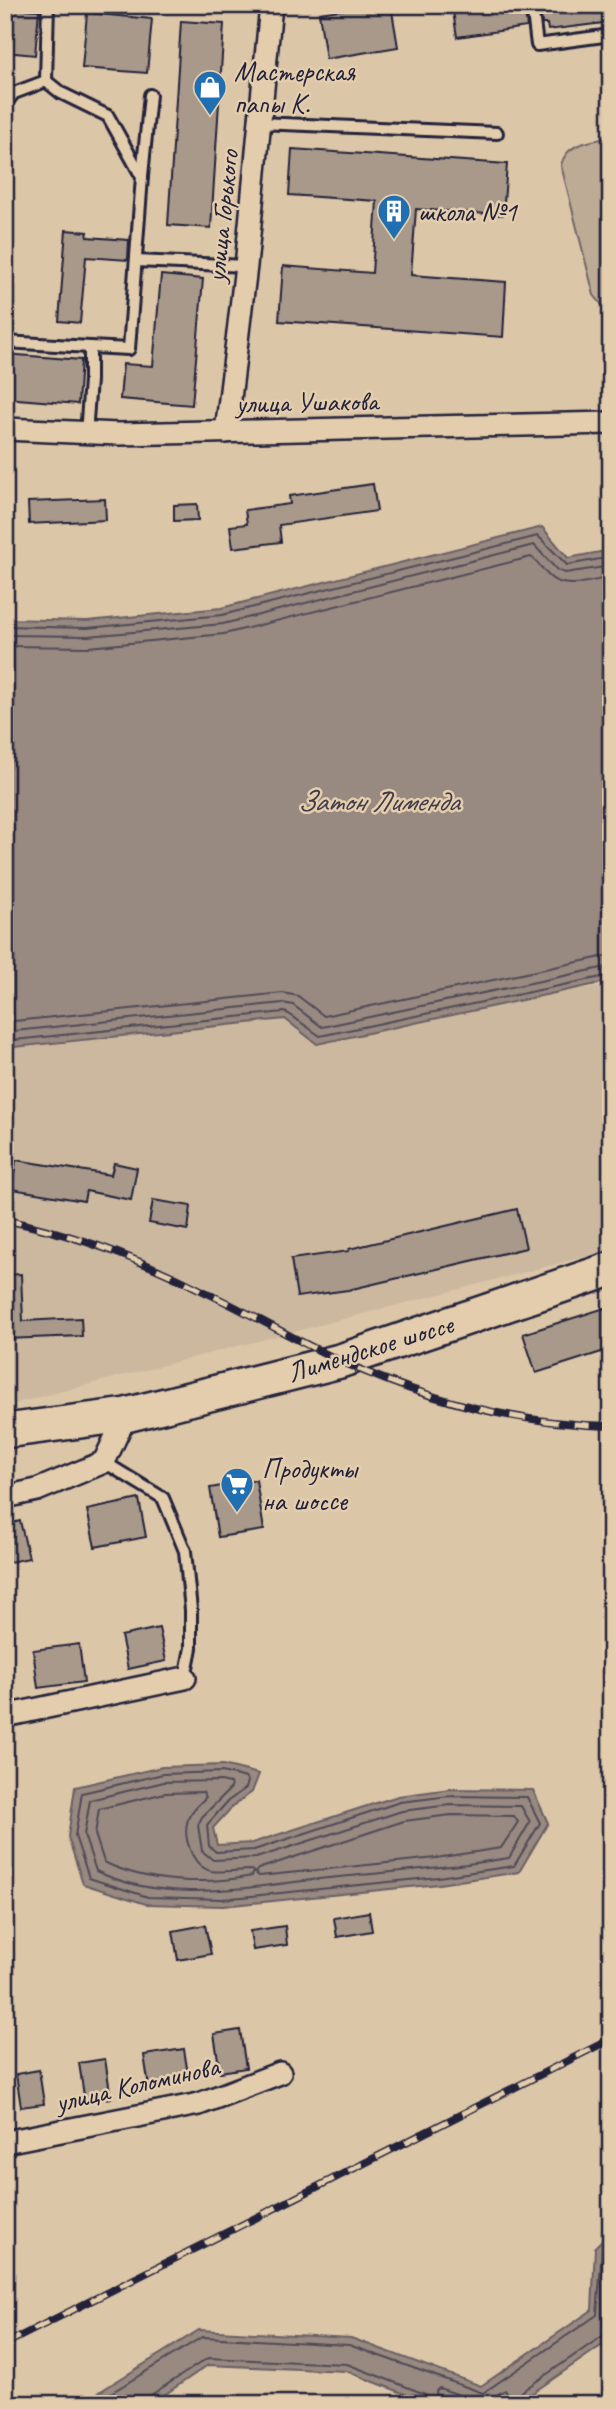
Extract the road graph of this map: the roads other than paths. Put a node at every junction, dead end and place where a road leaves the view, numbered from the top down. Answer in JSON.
{"nodes":[{"id":1,"x":48,"y":5,"type":"edge"},
{"id":2,"x":271,"y":5,"type":"edge"},
{"id":3,"x":532,"y":5,"type":"edge"},
{"id":4,"x":611,"y":35,"type":"edge"},
{"id":5,"x":46,"y":81,"type":"junction"},
{"id":6,"x":5,"y":87,"type":"edge"},
{"id":7,"x":23,"y":89,"type":"junction"},
{"id":8,"x":150,"y":95,"type":"dead end"},
{"id":9,"x":5,"y":104,"type":"edge"},
{"id":10,"x":259,"y":123,"type":"junction"},
{"id":11,"x":497,"y":134,"type":"dead end"},
{"id":12,"x":142,"y":177,"type":"junction"},
{"id":13,"x":136,"y":261,"type":"junction"},
{"id":14,"x":246,"y":266,"type":"junction"},
{"id":15,"x":5,"y":342,"type":"edge"},
{"id":16,"x":90,"y":347,"type":"junction"},
{"id":17,"x":611,"y":423,"type":"edge"},
{"id":18,"x":5,"y":429,"type":"edge"},
{"id":19,"x":226,"y":432,"type":"junction"},
{"id":20,"x":86,"y":434,"type":"junction"},
{"id":21,"x":611,"y":1269,"type":"edge"},
{"id":22,"x":126,"y":1415,"type":"junction"},
{"id":23,"x":5,"y":1431,"type":"edge"},
{"id":24,"x":104,"y":1462,"type":"junction"},
{"id":25,"x":5,"y":1497,"type":"edge"},
{"id":26,"x":185,"y":1678,"type":"joint"},
{"id":27,"x":5,"y":1716,"type":"edge"},
{"id":28,"x":280,"y":2073,"type":"dead end"},
{"id":29,"x":5,"y":2142,"type":"edge"}],
"edges":[{"from":1,"to":5,"type":"lane"},
{"from":2,"to":10,"type":"street","name":"улица Горького"},
{"from":3,"to":4,"type":"lane"},
{"from":5,"to":7,"type":"lane"},
{"from":5,"to":12,"type":"lane"},
{"from":6,"to":7,"type":"lane"},
{"from":7,"to":9,"type":"lane"},
{"from":8,"to":12,"type":"lane"},
{"from":10,"to":11,"type":"lane"},
{"from":10,"to":14,"type":"street","name":"улица Горького"},
{"from":12,"to":13,"type":"lane"},
{"from":13,"to":14,"type":"lane"},
{"from":13,"to":16,"type":"lane"},
{"from":14,"to":19,"type":"street","name":"улица Горького"},
{"from":15,"to":16,"type":"lane"},
{"from":16,"to":20,"type":"lane"},
{"from":17,"to":19,"type":"street","name":"улица Ушакова"},
{"from":18,"to":20,"type":"street","name":"улица Ушакова"},
{"from":19,"to":20,"type":"street","name":"улица Ушакова"},
{"from":21,"to":22,"type":"main road","name":"Лимендское шоссе"},
{"from":22,"to":23,"type":"main road","name":"Лимендское шоссе"},
{"from":22,"to":24,"type":"street"},
{"from":24,"to":25,"type":"street"},
{"from":24,"to":26,"type":"lane"},
{"from":26,"to":27,"type":"street"},
{"from":28,"to":29,"type":"street","name":"улица Коломинова"}]}
